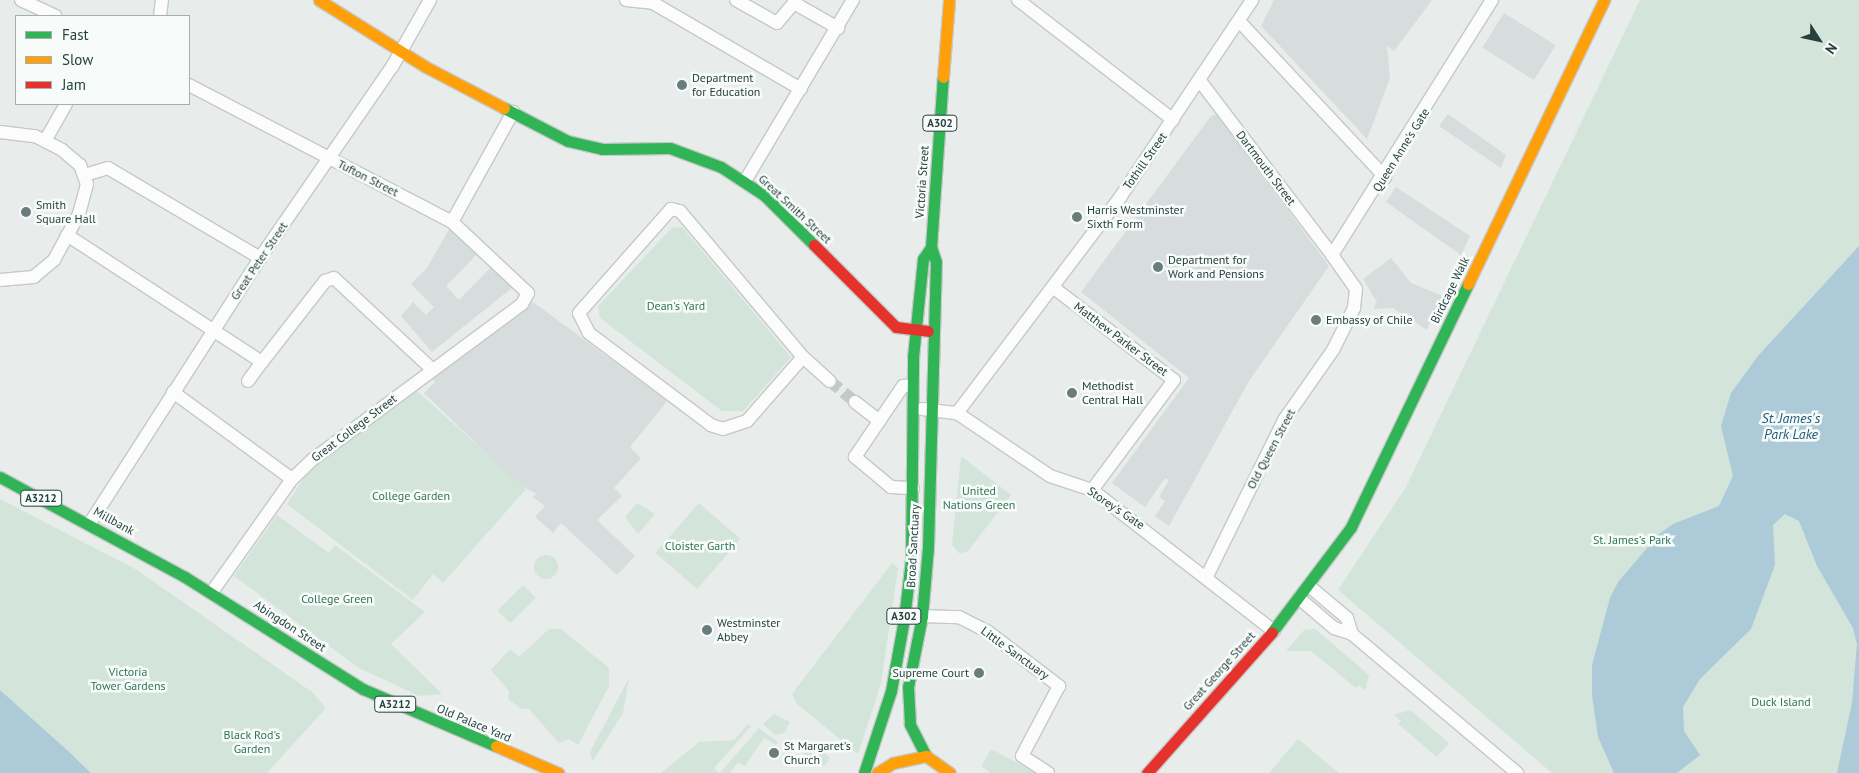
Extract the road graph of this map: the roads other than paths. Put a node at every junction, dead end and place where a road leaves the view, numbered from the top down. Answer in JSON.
{"nodes":[{"id":1,"x":21,"y":0,"type":"edge"},
{"id":2,"x":162,"y":0,"type":"edge"},
{"id":3,"x":319,"y":0,"type":"edge"},
{"id":4,"x":430,"y":0,"type":"edge"},
{"id":5,"x":736,"y":0,"type":"edge"},
{"id":6,"x":853,"y":0,"type":"edge"},
{"id":7,"x":949,"y":0,"type":"edge"},
{"id":8,"x":1018,"y":0,"type":"edge"},
{"id":9,"x":1252,"y":0,"type":"edge"},
{"id":10,"x":1492,"y":0,"type":"edge"},
{"id":11,"x":1604,"y":0,"type":"edge"},
{"id":12,"x":630,"y":1,"type":"edge"},
{"id":13,"x":795,"y":1,"type":"edge"},
{"id":14,"x":53,"y":15,"type":"edge"},
{"id":15,"x":160,"y":15,"type":"edge"},
{"id":16,"x":1239,"y":21,"type":"junction"},
{"id":17,"x":838,"y":28,"type":"junction"},
{"id":18,"x":401,"y":51,"type":"junction"},
{"id":19,"x":1200,"y":81,"type":"junction"},
{"id":20,"x":190,"y":86,"type":"edge"},
{"id":21,"x":801,"y":89,"type":"junction"},
{"id":22,"x":65,"y":105,"type":"edge"},
{"id":23,"x":513,"y":112,"type":"junction"},
{"id":24,"x":1173,"y":120,"type":"junction"},
{"id":25,"x":0,"y":132,"type":"edge"},
{"id":26,"x":46,"y":141,"type":"junction"},
{"id":27,"x":330,"y":160,"type":"junction"},
{"id":28,"x":85,"y":175,"type":"junction"},
{"id":29,"x":1385,"y":177,"type":"junction"},
{"id":30,"x":745,"y":181,"type":"junction"},
{"id":31,"x":452,"y":222,"type":"junction"},
{"id":32,"x":68,"y":236,"type":"junction"},
{"id":33,"x":931,"y":247,"type":"junction"},
{"id":34,"x":1332,"y":255,"type":"junction"},
{"id":35,"x":260,"y":258,"type":"junction"},
{"id":36,"x":0,"y":280,"type":"edge"},
{"id":37,"x":1054,"y":288,"type":"junction"},
{"id":38,"x":528,"y":296,"type":"joint"},
{"id":39,"x":214,"y":329,"type":"junction"},
{"id":40,"x":916,"y":330,"type":"junction"},
{"id":41,"x":931,"y":331,"type":"junction"},
{"id":42,"x":803,"y":357,"type":"junction"},
{"id":43,"x":262,"y":362,"type":"junction"},
{"id":44,"x":432,"y":369,"type":"junction"},
{"id":45,"x":830,"y":380,"type":"tunnel mouth"},
{"id":46,"x":248,"y":381,"type":"dead end"},
{"id":47,"x":913,"y":385,"type":"junction"},
{"id":48,"x":173,"y":392,"type":"junction"},
{"id":49,"x":855,"y":402,"type":"tunnel mouth"},
{"id":50,"x":914,"y":409,"type":"junction"},
{"id":51,"x":929,"y":410,"type":"junction"},
{"id":52,"x":957,"y":413,"type":"junction"},
{"id":53,"x":878,"y":421,"type":"junction"},
{"id":54,"x":0,"y":477,"type":"edge"},
{"id":55,"x":292,"y":479,"type":"junction"},
{"id":56,"x":913,"y":488,"type":"junction"},
{"id":57,"x":1092,"y":490,"type":"junction"},
{"id":58,"x":90,"y":523,"type":"junction"},
{"id":59,"x":1206,"y":578,"type":"junction"},
{"id":60,"x":1310,"y":586,"type":"junction"},
{"id":61,"x":212,"y":592,"type":"junction"},
{"id":62,"x":1300,"y":599,"type":"junction"},
{"id":63,"x":922,"y":616,"type":"junction"},
{"id":64,"x":1274,"y":631,"type":"junction"},
{"id":65,"x":1352,"y":634,"type":"junction"},
{"id":66,"x":353,"y":684,"type":"joint"},
{"id":67,"x":926,"y":756,"type":"junction"},
{"id":68,"x":558,"y":773,"type":"edge"},
{"id":69,"x":864,"y":773,"type":"edge"},
{"id":70,"x":877,"y":773,"type":"edge"},
{"id":71,"x":950,"y":773,"type":"edge"},
{"id":72,"x":1048,"y":773,"type":"edge"},
{"id":73,"x":1147,"y":773,"type":"edge"},
{"id":74,"x":1517,"y":773,"type":"edge"}],
"edges":[{"from":1,"to":14,"type":"street"},
{"from":2,"to":15,"type":"street"},
{"from":3,"to":18,"type":"main road","name":"Great Smith Street"},
{"from":4,"to":18,"type":"street","name":"Great Peter Street"},
{"from":5,"to":13,"type":"street"},
{"from":6,"to":17,"type":"street"},
{"from":7,"to":33,"type":"main road","name":"Victoria Street","number":"A302"},
{"from":8,"to":24,"type":"street"},
{"from":9,"to":16,"type":"street","name":"Tothill Street"},
{"from":10,"to":29,"type":"street","name":"Queen Anne's Gate"},
{"from":11,"to":60,"type":"main road","name":"Birdcage Walk"},
{"from":12,"to":21,"type":"street"},
{"from":13,"to":17,"type":"street"},
{"from":16,"to":19,"type":"street","name":"Tothill Street"},
{"from":16,"to":29,"type":"street"},
{"from":17,"to":21,"type":"street"},
{"from":18,"to":23,"type":"main road","name":"Great Smith Street"},
{"from":18,"to":27,"type":"street","name":"Great Peter Street"},
{"from":19,"to":24,"type":"street","name":"Tothill Street"},
{"from":19,"to":34,"type":"street","name":"Dartmouth Street"},
{"from":20,"to":27,"type":"street","name":"Tufton Street"},
{"from":21,"to":30,"type":"street"},
{"from":22,"to":26,"type":"street"},
{"from":23,"to":30,"type":"main road","name":"Great Smith Street"},
{"from":23,"to":31,"type":"street"},
{"from":24,"to":37,"type":"street","name":"Tothill Street"},
{"from":25,"to":26,"type":"street"},
{"from":26,"to":28,"type":"street"},
{"from":27,"to":31,"type":"street","name":"Tufton Street"},
{"from":27,"to":35,"type":"street","name":"Great Peter Street"},
{"from":28,"to":32,"type":"street"},
{"from":28,"to":35,"type":"street"},
{"from":29,"to":34,"type":"street","name":"Queen Anne's Gate"},
{"from":30,"to":40,"type":"main road","name":"Great Smith Street"},
{"from":31,"to":38,"type":"street","name":"Tufton Street"},
{"from":32,"to":36,"type":"street"},
{"from":32,"to":39,"type":"street"},
{"from":33,"to":40,"type":"main road","name":"Victoria Street","number":"A302"},
{"from":33,"to":41,"type":"main road","name":"Victoria Street","number":"A302"},
{"from":34,"to":59,"type":"street","name":"Old Queen Street"},
{"from":35,"to":39,"type":"street","name":"Great Peter Street"},
{"from":37,"to":52,"type":"street","name":"Tothill Street"},
{"from":37,"to":57,"type":"street","name":"Matthew Parker Street"},
{"from":38,"to":44,"type":"street","name":"Great College Street"},
{"from":39,"to":43,"type":"street"},
{"from":39,"to":48,"type":"street","name":"Great Peter Street"},
{"from":40,"to":41,"type":"main road","name":"Great Smith Street"},
{"from":40,"to":47,"type":"main road","name":"Broad Sanctuary","number":"A302"},
{"from":41,"to":51,"type":"main road","name":"Broad Sanctuary","number":"A302"},
{"from":42,"to":42,"type":"street"},
{"from":42,"to":45,"type":"street"},
{"from":43,"to":44,"type":"street"},
{"from":43,"to":46,"type":"street"},
{"from":44,"to":55,"type":"street","name":"Great College Street"},
{"from":47,"to":50,"type":"main road","name":"Broad Sanctuary","number":"A302"},
{"from":47,"to":53,"type":"street"},
{"from":48,"to":55,"type":"street"},
{"from":48,"to":58,"type":"street","name":"Great Peter Street"},
{"from":49,"to":53,"type":"street"},
{"from":50,"to":51,"type":"street","name":"Storey's Gate"},
{"from":50,"to":56,"type":"main road","name":"Broad Sanctuary","number":"A302"},
{"from":51,"to":52,"type":"street","name":"Storey's Gate"},
{"from":51,"to":63,"type":"main road","name":"Broad Sanctuary","number":"A302"},
{"from":52,"to":57,"type":"street","name":"Storey's Gate"},
{"from":53,"to":56,"type":"street"},
{"from":54,"to":58,"type":"main road","name":"Millbank","number":"A3212"},
{"from":55,"to":61,"type":"street","name":"Great College Street"},
{"from":56,"to":69,"type":"main road","name":"Broad Sanctuary","number":"A302"},
{"from":57,"to":59,"type":"street","name":"Storey's Gate"},
{"from":58,"to":61,"type":"main road","name":"Millbank","number":"A3212"},
{"from":59,"to":64,"type":"street","name":"Storey's Gate"},
{"from":60,"to":62,"type":"main road","name":"Great George Street"},
{"from":60,"to":65,"type":"street"},
{"from":61,"to":66,"type":"main road","name":"Abingdon Street","number":"A3212"},
{"from":62,"to":64,"type":"main road","name":"Great George Street"},
{"from":62,"to":65,"type":"street"},
{"from":63,"to":67,"type":"main road","name":"Broad Sanctuary","number":"A302"},
{"from":63,"to":72,"type":"street","name":"Little Sanctuary"},
{"from":64,"to":73,"type":"main road","name":"Great George Street"},
{"from":65,"to":74,"type":"street"},
{"from":66,"to":68,"type":"main road","name":"Old Palace Yard","number":"A3212"},
{"from":67,"to":70,"type":"main road"},
{"from":67,"to":71,"type":"main road","number":"A302"}]}
